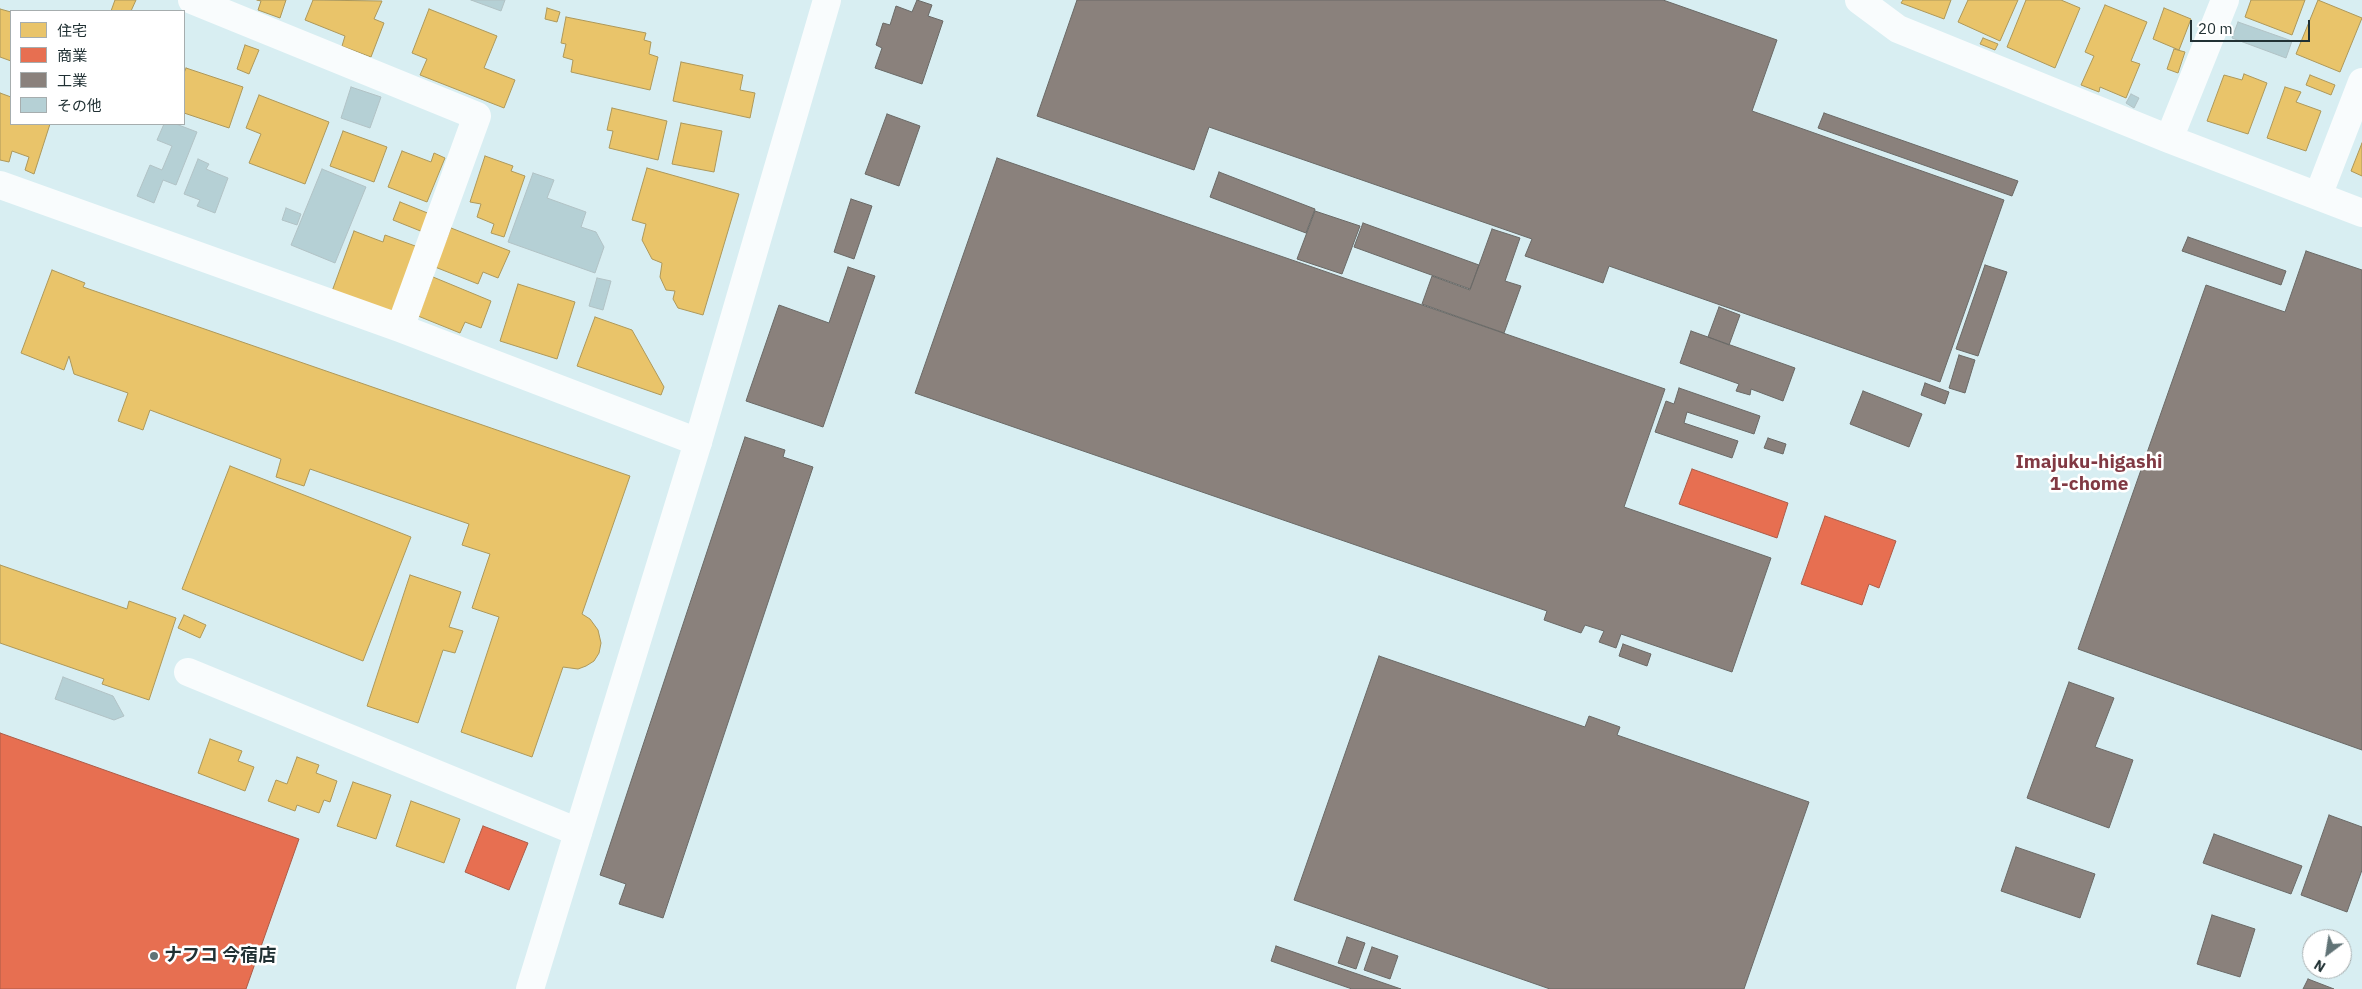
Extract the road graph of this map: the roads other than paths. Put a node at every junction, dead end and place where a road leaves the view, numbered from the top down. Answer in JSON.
{"nodes":[{"id":1,"x":192,"y":0,"type":"edge"},
{"id":2,"x":827,"y":0,"type":"edge"},
{"id":3,"x":1859,"y":0,"type":"edge"},
{"id":4,"x":2225,"y":0,"type":"edge"},
{"id":5,"x":2362,"y":82,"type":"edge"},
{"id":6,"x":2169,"y":139,"type":"junction"},
{"id":7,"x":0,"y":185,"type":"edge"},
{"id":8,"x":2318,"y":196,"type":"junction"},
{"id":9,"x":2362,"y":213,"type":"edge"},
{"id":10,"x":400,"y":328,"type":"junction"},
{"id":11,"x":698,"y":442,"type":"junction"},
{"id":12,"x":188,"y":672,"type":"dead end"},
{"id":13,"x":578,"y":832,"type":"junction"},
{"id":14,"x":530,"y":989,"type":"edge"}],
"edges":[{"from":1,"to":10,"type":"street"},
{"from":2,"to":11,"type":"street"},
{"from":3,"to":6,"type":"street"},
{"from":4,"to":6,"type":"street"},
{"from":5,"to":8,"type":"street"},
{"from":6,"to":8,"type":"street"},
{"from":7,"to":10,"type":"street"},
{"from":8,"to":9,"type":"street"},
{"from":10,"to":11,"type":"street"},
{"from":11,"to":13,"type":"street"},
{"from":12,"to":13,"type":"street"},
{"from":13,"to":14,"type":"street"}]}
